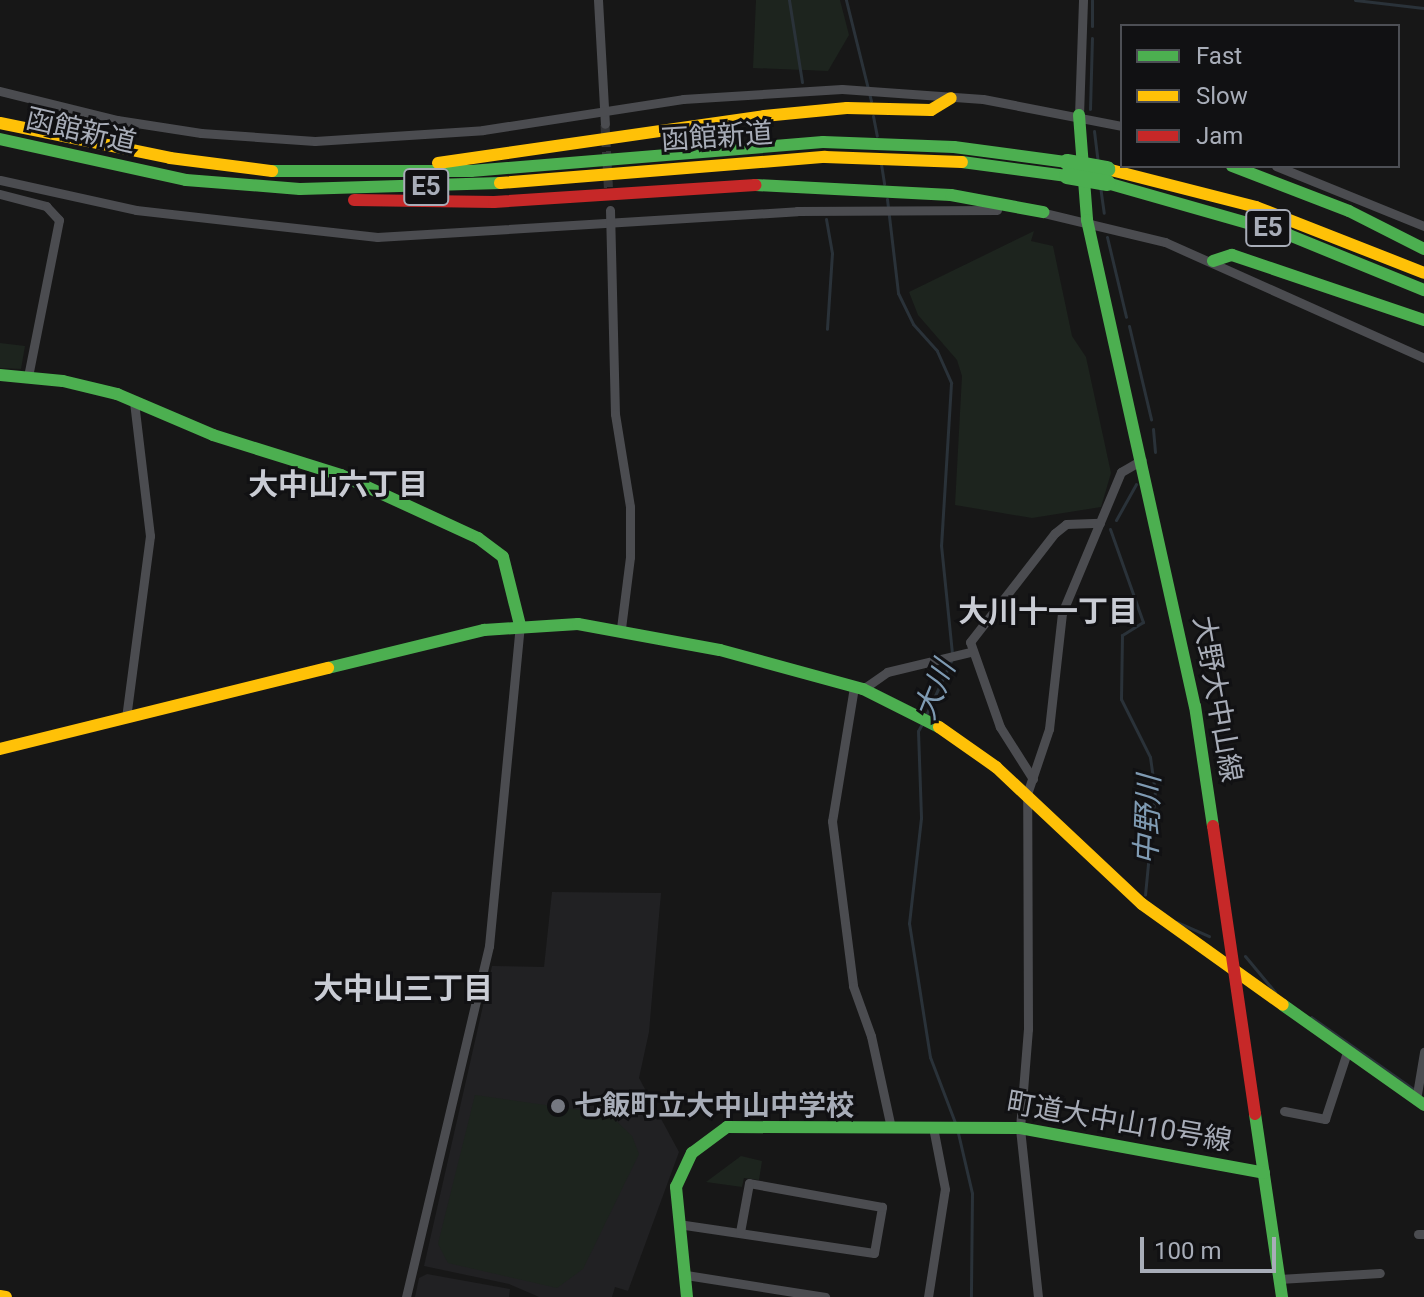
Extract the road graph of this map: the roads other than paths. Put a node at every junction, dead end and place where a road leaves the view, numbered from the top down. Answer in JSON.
{"nodes":[{"id":1,"x":598,"y":0,"type":"edge"},
{"id":2,"x":1083,"y":0,"type":"edge"},
{"id":3,"x":0,"y":91,"type":"edge"},
{"id":4,"x":951,"y":98,"type":"junction"},
{"id":5,"x":605,"y":111,"type":"junction"},
{"id":6,"x":1079,"y":115,"type":"junction"},
{"id":7,"x":0,"y":123,"type":"edge"},
{"id":8,"x":605,"y":124,"type":"tunnel mouth"},
{"id":9,"x":1120,"y":125,"type":"edge"},
{"id":10,"x":0,"y":139,"type":"edge"},
{"id":11,"x":854,"y":149,"type":"junction"},
{"id":12,"x":1237,"y":168,"type":"edge"},
{"id":13,"x":1281,"y":168,"type":"edge"},
{"id":14,"x":300,"y":174,"type":"junction"},
{"id":15,"x":1107,"y":176,"type":"junction"},
{"id":16,"x":0,"y":180,"type":"edge"},
{"id":17,"x":186,"y":180,"type":"junction"},
{"id":18,"x":0,"y":194,"type":"edge"},
{"id":19,"x":896,"y":199,"type":"junction"},
{"id":20,"x":610,"y":210,"type":"tunnel mouth"},
{"id":21,"x":1043,"y":212,"type":"joint"},
{"id":22,"x":1087,"y":220,"type":"junction"},
{"id":23,"x":611,"y":222,"type":"junction"},
{"id":24,"x":1424,"y":226,"type":"edge"},
{"id":25,"x":1424,"y":249,"type":"edge"},
{"id":26,"x":1213,"y":261,"type":"junction"},
{"id":27,"x":1424,"y":273,"type":"edge"},
{"id":28,"x":1424,"y":290,"type":"edge"},
{"id":29,"x":1424,"y":320,"type":"edge"},
{"id":30,"x":1424,"y":358,"type":"edge"},
{"id":31,"x":0,"y":375,"type":"edge"},
{"id":32,"x":28,"y":377,"type":"junction"},
{"id":33,"x":134,"y":402,"type":"junction"},
{"id":34,"x":1142,"y":460,"type":"junction"},
{"id":35,"x":1100,"y":523,"type":"junction"},
{"id":36,"x":520,"y":625,"type":"junction"},
{"id":37,"x":621,"y":628,"type":"junction"},
{"id":38,"x":970,"y":652,"type":"junction"},
{"id":39,"x":859,"y":688,"type":"junction"},
{"id":40,"x":126,"y":718,"type":"junction"},
{"id":41,"x":0,"y":749,"type":"edge"},
{"id":42,"x":1030,"y":786,"type":"junction"},
{"id":43,"x":1234,"y":970,"type":"junction"},
{"id":44,"x":1347,"y":1052,"type":"junction"},
{"id":45,"x":1424,"y":1052,"type":"edge"},
{"id":46,"x":1420,"y":1102,"type":"edge"},
{"id":47,"x":1284,"y":1111,"type":"dead end"},
{"id":48,"x":938,"y":1126,"type":"junction"},
{"id":49,"x":891,"y":1128,"type":"junction"},
{"id":50,"x":1020,"y":1128,"type":"junction"},
{"id":51,"x":1264,"y":1173,"type":"junction"},
{"id":52,"x":678,"y":1224,"type":"junction"},
{"id":53,"x":740,"y":1232,"type":"junction"},
{"id":54,"x":1380,"y":1273,"type":"dead end"},
{"id":55,"x":686,"y":1275,"type":"junction"},
{"id":56,"x":1279,"y":1279,"type":"junction"},
{"id":57,"x":0,"y":1296,"type":"edge"},
{"id":58,"x":6,"y":1297,"type":"edge"},
{"id":59,"x":406,"y":1297,"type":"edge"},
{"id":60,"x":687,"y":1297,"type":"edge"},
{"id":61,"x":825,"y":1297,"type":"edge"},
{"id":62,"x":928,"y":1297,"type":"edge"},
{"id":63,"x":1038,"y":1297,"type":"edge"},
{"id":64,"x":1282,"y":1297,"type":"edge"}],
"edges":[{"from":1,"to":5,"type":"street"},
{"from":2,"to":6,"type":"street"},
{"from":3,"to":5,"type":"street"},
{"from":4,"to":5,"type":"street"},
{"from":4,"to":6,"type":"street"},
{"from":4,"to":14,"type":"main road"},
{"from":5,"to":8,"type":"street"},
{"from":6,"to":9,"type":"street"},
{"from":6,"to":22,"type":"main road","name":"大野大中山線"},
{"from":7,"to":14,"type":"main road","name":"函館新道","number":"E5"},
{"from":10,"to":17,"type":"main road","name":"函館新道","number":"E5"},
{"from":11,"to":14,"type":"main road","name":"函館新道","number":"E5"},
{"from":11,"to":15,"type":"main road","name":"函館新道","number":"E5","bridge":true},
{"from":11,"to":17,"type":"main road","name":"函館新道","number":"E5"},
{"from":12,"to":25,"type":"main road"},
{"from":13,"to":24,"type":"street"},
{"from":15,"to":27,"type":"main road","name":"函館新道","number":"E5"},
{"from":15,"to":28,"type":"main road","name":"函館新道","number":"E5"},
{"from":16,"to":23,"type":"street"},
{"from":17,"to":19,"type":"main road"},
{"from":18,"to":32,"type":"street"},
{"from":19,"to":21,"type":"main road"},
{"from":19,"to":23,"type":"street"},
{"from":20,"to":23,"type":"street"},
{"from":21,"to":22,"type":"street"},
{"from":22,"to":26,"type":"street"},
{"from":22,"to":34,"type":"main road","name":"大野大中山線"},
{"from":23,"to":37,"type":"street"},
{"from":26,"to":29,"type":"main road"},
{"from":26,"to":30,"type":"street"},
{"from":31,"to":32,"type":"main road"},
{"from":32,"to":33,"type":"main road"},
{"from":33,"to":36,"type":"main road"},
{"from":33,"to":40,"type":"street"},
{"from":34,"to":35,"type":"street"},
{"from":34,"to":43,"type":"main road","name":"大野大中山線"},
{"from":35,"to":38,"type":"street"},
{"from":35,"to":42,"type":"street"},
{"from":36,"to":37,"type":"main road"},
{"from":36,"to":40,"type":"main road"},
{"from":36,"to":59,"type":"street"},
{"from":37,"to":39,"type":"main road"},
{"from":38,"to":39,"type":"street"},
{"from":38,"to":42,"type":"street"},
{"from":39,"to":42,"type":"main road"},
{"from":39,"to":49,"type":"street"},
{"from":40,"to":41,"type":"main road"},
{"from":42,"to":43,"type":"main road"},
{"from":42,"to":50,"type":"street"},
{"from":43,"to":44,"type":"main road"},
{"from":43,"to":51,"type":"main road","name":"大野大中山線"},
{"from":44,"to":46,"type":"main road"},
{"from":44,"to":47,"type":"street"},
{"from":45,"to":46,"type":"street"},
{"from":48,"to":49,"type":"main road","name":"町道大中山10号線"},
{"from":48,"to":50,"type":"main road","name":"町道大中山10号線"},
{"from":48,"to":62,"type":"street"},
{"from":49,"to":52,"type":"main road","name":"町道大中山10号線"},
{"from":50,"to":51,"type":"main road","name":"町道大中山10号線"},
{"from":50,"to":63,"type":"street"},
{"from":51,"to":56,"type":"main road","name":"大野大中山線"},
{"from":52,"to":53,"type":"street"},
{"from":52,"to":55,"type":"main road","name":"町道大中山10号線"},
{"from":53,"to":53,"type":"street"},
{"from":54,"to":56,"type":"street"},
{"from":55,"to":60,"type":"main road","name":"町道大中山10号線"},
{"from":55,"to":61,"type":"street"},
{"from":56,"to":64,"type":"main road","name":"大野大中山線"},
{"from":57,"to":58,"type":"main road"}]}
